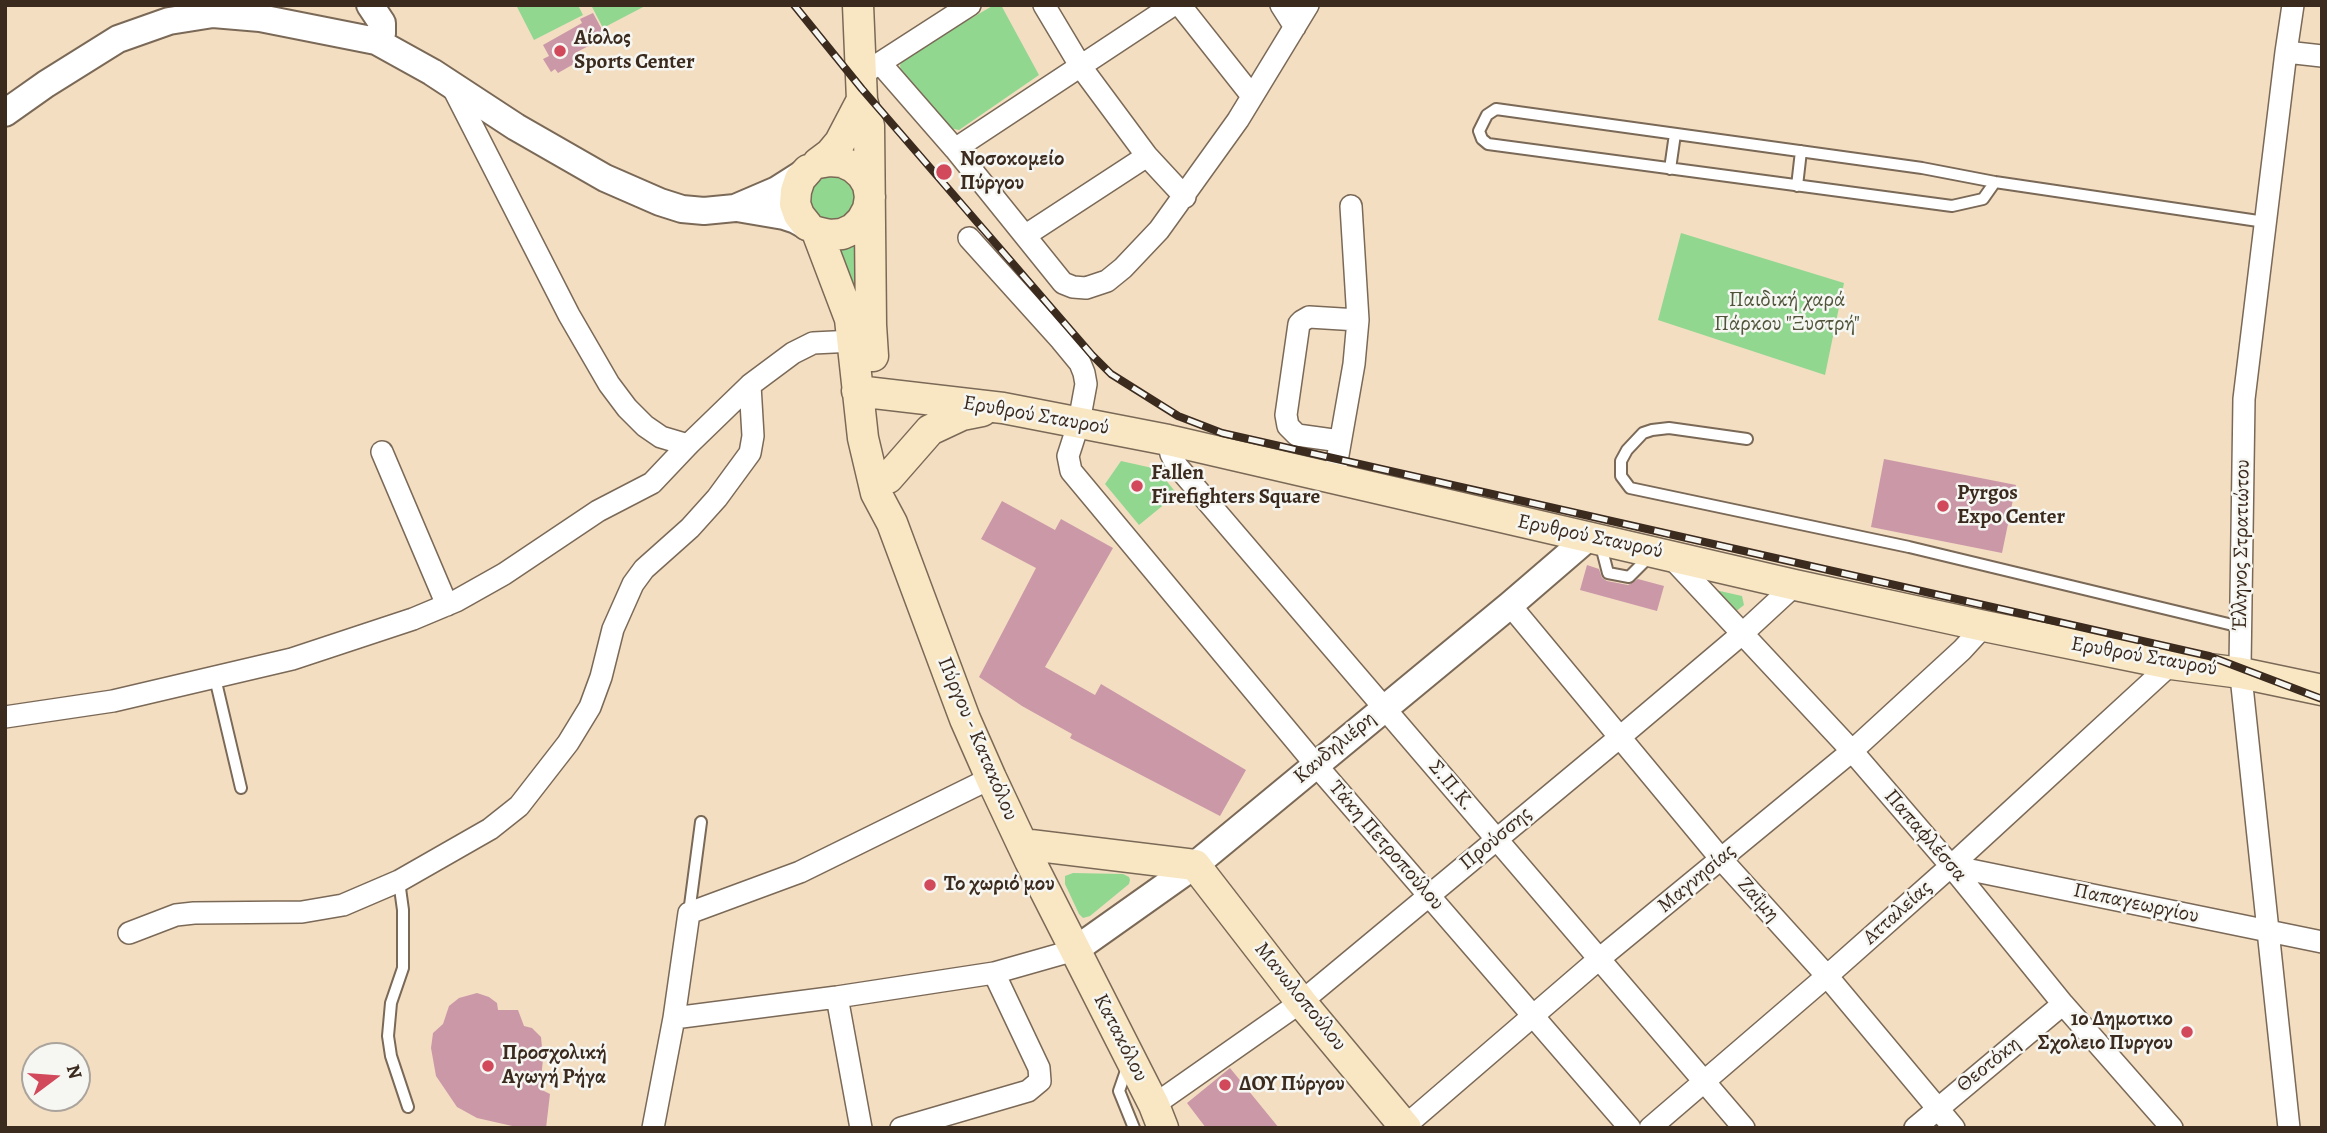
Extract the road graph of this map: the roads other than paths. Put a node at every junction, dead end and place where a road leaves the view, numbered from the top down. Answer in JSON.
{"nodes":[{"id":1,"x":370,"y":5,"type":"edge"},
{"id":2,"x":858,"y":5,"type":"edge"},
{"id":3,"x":970,"y":5,"type":"edge"},
{"id":4,"x":1044,"y":5,"type":"edge"},
{"id":5,"x":1173,"y":5,"type":"edge"},
{"id":6,"x":1180,"y":5,"type":"edge"},
{"id":7,"x":1281,"y":5,"type":"edge"},
{"id":8,"x":1308,"y":5,"type":"edge"},
{"id":9,"x":2293,"y":5,"type":"edge"},
{"id":10,"x":177,"y":13,"type":"edge"},
{"id":11,"x":1295,"y":27,"type":"junction"},
{"id":12,"x":376,"y":41,"type":"junction"},
{"id":13,"x":2286,"y":52,"type":"junction"},
{"id":14,"x":2322,"y":56,"type":"edge"},
{"id":15,"x":1081,"y":67,"type":"junction"},
{"id":16,"x":868,"y":79,"type":"junction"},
{"id":17,"x":452,"y":86,"type":"junction"},
{"id":18,"x":1252,"y":96,"type":"junction"},
{"id":19,"x":5,"y":113,"type":"edge"},
{"id":20,"x":1675,"y":134,"type":"junction"},
{"id":21,"x":955,"y":149,"type":"junction"},
{"id":22,"x":1801,"y":151,"type":"junction"},
{"id":23,"x":1147,"y":156,"type":"junction"},
{"id":24,"x":813,"y":166,"type":"junction"},
{"id":25,"x":1670,"y":169,"type":"junction"},
{"id":26,"x":1995,"y":182,"type":"junction"},
{"id":27,"x":1797,"y":186,"type":"junction"},
{"id":28,"x":870,"y":197,"type":"junction"},
{"id":29,"x":1185,"y":197,"type":"junction"},
{"id":30,"x":1351,"y":206,"type":"dead end"},
{"id":31,"x":735,"y":208,"type":"junction"},
{"id":32,"x":2265,"y":222,"type":"junction"},
{"id":33,"x":812,"y":229,"type":"junction"},
{"id":34,"x":1026,"y":235,"type":"junction"},
{"id":35,"x":969,"y":239,"type":"dead end"},
{"id":36,"x":1359,"y":320,"type":"junction"},
{"id":37,"x":854,"y":341,"type":"junction"},
{"id":38,"x":750,"y":386,"type":"junction"},
{"id":39,"x":867,"y":391,"type":"junction"},
{"id":40,"x":1003,"y":408,"type":"junction"},
{"id":41,"x":1079,"y":422,"type":"junction"},
{"id":42,"x":1746,"y":439,"type":"dead end"},
{"id":43,"x":1168,"y":440,"type":"junction"},
{"id":44,"x":1340,"y":441,"type":"junction"},
{"id":45,"x":688,"y":445,"type":"junction"},
{"id":46,"x":382,"y":452,"type":"dead end"},
{"id":47,"x":888,"y":478,"type":"junction"},
{"id":48,"x":1334,"y":478,"type":"junction"},
{"id":49,"x":892,"y":523,"type":"junction"},
{"id":50,"x":1594,"y":538,"type":"junction"},
{"id":51,"x":1661,"y":552,"type":"junction"},
{"id":52,"x":1795,"y":585,"type":"junction"},
{"id":53,"x":447,"y":605,"type":"junction"},
{"id":54,"x":1510,"y":605,"type":"junction"},
{"id":55,"x":1984,"y":626,"type":"junction"},
{"id":56,"x":2241,"y":628,"type":"junction"},
{"id":57,"x":1743,"y":633,"type":"junction"},
{"id":58,"x":2171,"y":664,"type":"junction"},
{"id":59,"x":2241,"y":673,"type":"junction"},
{"id":60,"x":215,"y":678,"type":"junction"},
{"id":61,"x":2322,"y":691,"type":"edge"},
{"id":62,"x":1384,"y":707,"type":"junction"},
{"id":63,"x":5,"y":717,"type":"edge"},
{"id":64,"x":1620,"y":737,"type":"junction"},
{"id":65,"x":1852,"y":751,"type":"junction"},
{"id":66,"x":1316,"y":765,"type":"junction"},
{"id":67,"x":991,"y":778,"type":"junction"},
{"id":68,"x":241,"y":788,"type":"dead end"},
{"id":69,"x":701,"y":822,"type":"dead end"},
{"id":70,"x":1496,"y":838,"type":"junction"},
{"id":71,"x":1022,"y":844,"type":"junction"},
{"id":72,"x":1721,"y":859,"type":"junction"},
{"id":73,"x":1195,"y":865,"type":"junction"},
{"id":74,"x":1951,"y":866,"type":"junction"},
{"id":75,"x":399,"y":881,"type":"junction"},
{"id":76,"x":1429,"y":895,"type":"junction"},
{"id":77,"x":689,"y":913,"type":"junction"},
{"id":78,"x":2269,"y":932,"type":"junction"},
{"id":79,"x":129,"y":933,"type":"dead end"},
{"id":80,"x":2322,"y":942,"type":"edge"},
{"id":81,"x":1075,"y":950,"type":"junction"},
{"id":82,"x":1600,"y":959,"type":"junction"},
{"id":83,"x":994,"y":973,"type":"junction"},
{"id":84,"x":1827,"y":976,"type":"junction"},
{"id":85,"x":837,"y":997,"type":"junction"},
{"id":86,"x":1301,"y":1002,"type":"junction"},
{"id":87,"x":2063,"y":1004,"type":"junction"},
{"id":88,"x":1534,"y":1016,"type":"junction"},
{"id":89,"x":674,"y":1018,"type":"junction"},
{"id":90,"x":1130,"y":1059,"type":"junction"},
{"id":91,"x":1704,"y":1081,"type":"junction"},
{"id":92,"x":408,"y":1107,"type":"dead end"},
{"id":93,"x":1937,"y":1108,"type":"junction"},
{"id":94,"x":1158,"y":1116,"type":"edge"},
{"id":95,"x":923,"y":1125,"type":"edge"},
{"id":96,"x":1406,"y":1127,"type":"edge"},
{"id":97,"x":653,"y":1128,"type":"edge"},
{"id":98,"x":861,"y":1128,"type":"edge"},
{"id":99,"x":901,"y":1128,"type":"edge"},
{"id":100,"x":1134,"y":1128,"type":"edge"},
{"id":101,"x":1630,"y":1128,"type":"edge"},
{"id":102,"x":1650,"y":1128,"type":"edge"},
{"id":103,"x":1744,"y":1128,"type":"edge"},
{"id":104,"x":1915,"y":1128,"type":"edge"},
{"id":105,"x":1954,"y":1128,"type":"edge"},
{"id":106,"x":2172,"y":1128,"type":"edge"},
{"id":107,"x":2289,"y":1128,"type":"edge"}],
"edges":[{"from":1,"to":12,"type":"street"},
{"from":2,"to":16,"type":"main road","name":"Πύργου - Κατακόλου"},
{"from":3,"to":16,"type":"street"},
{"from":4,"to":15,"type":"street"},
{"from":5,"to":15,"type":"street"},
{"from":6,"to":18,"type":"street"},
{"from":7,"to":11,"type":"street"},
{"from":8,"to":11,"type":"street"},
{"from":9,"to":13,"type":"street","name":"Έλληνος Στρατιώτου"},
{"from":10,"to":12,"type":"street"},
{"from":10,"to":19,"type":"street"},
{"from":11,"to":18,"type":"street"},
{"from":12,"to":17,"type":"street"},
{"from":13,"to":14,"type":"street"},
{"from":13,"to":32,"type":"street","name":"Έλληνος Στρατιώτου"},
{"from":15,"to":21,"type":"street"},
{"from":15,"to":23,"type":"street"},
{"from":16,"to":21,"type":"street"},
{"from":16,"to":24,"type":"main road","name":"Πύργου - Κατακόλου"},
{"from":16,"to":28,"type":"main road","name":"Πύργου - Κατακόλου"},
{"from":17,"to":31,"type":"street"},
{"from":17,"to":45,"type":"street"},
{"from":18,"to":29,"type":"street"},
{"from":20,"to":22,"type":"lane"},
{"from":20,"to":25,"type":"lane"},
{"from":20,"to":25,"type":"lane"},
{"from":21,"to":34,"type":"street"},
{"from":22,"to":26,"type":"lane"},
{"from":22,"to":27,"type":"lane"},
{"from":23,"to":29,"type":"street"},
{"from":23,"to":34,"type":"street"},
{"from":24,"to":28,"type":"main road","name":"Πύργου - Κατακόλου"},
{"from":24,"to":31,"type":"street"},
{"from":24,"to":33,"type":"main road","name":"Πύργου - Κατακόλου"},
{"from":25,"to":27,"type":"lane"},
{"from":26,"to":27,"type":"lane"},
{"from":26,"to":32,"type":"lane"},
{"from":28,"to":33,"type":"main road","name":"Πύργου - Κατακόλου"},
{"from":28,"to":39,"type":"main road","name":"Πύργου - Κατακόλου"},
{"from":29,"to":34,"type":"street"},
{"from":30,"to":36,"type":"street"},
{"from":31,"to":33,"type":"street"},
{"from":32,"to":56,"type":"street","name":"Έλληνος Στρατιώτου"},
{"from":33,"to":37,"type":"main road","name":"Πύργου - Κατακόλου"},
{"from":35,"to":41,"type":"street","name":"Τάκη Πετροπούλου"},
{"from":36,"to":44,"type":"street"},
{"from":36,"to":44,"type":"street"},
{"from":37,"to":38,"type":"street"},
{"from":37,"to":39,"type":"main road","name":"Πύργου - Κατακόλου"},
{"from":38,"to":45,"type":"street"},
{"from":38,"to":75,"type":"street"},
{"from":39,"to":40,"type":"main road","name":"Ερυθρού Σταυρού"},
{"from":39,"to":47,"type":"main road","name":"Πύργου - Κατακόλου"},
{"from":39,"to":49,"type":"main road","name":"Πύργου - Κατακόλου"},
{"from":40,"to":41,"type":"main road","name":"Ερυθρού Σταυρού"},
{"from":40,"to":47,"type":"main road"},
{"from":41,"to":43,"type":"main road","name":"Ερυθρού Σταυρού"},
{"from":41,"to":66,"type":"street","name":"Τάκη Πετροπούλου"},
{"from":42,"to":56,"type":"lane"},
{"from":43,"to":48,"type":"main road","name":"Ερυθρού Σταυρού"},
{"from":43,"to":62,"type":"street","name":"Σ.Π.Κ."},
{"from":44,"to":48,"type":"street"},
{"from":45,"to":53,"type":"street"},
{"from":46,"to":53,"type":"street"},
{"from":47,"to":49,"type":"main road","name":"Πύργου - Κατακόλου"},
{"from":48,"to":50,"type":"main road","name":"Ερυθρού Σταυρού"},
{"from":49,"to":67,"type":"main road","name":"Πύργου - Κατακόλου"},
{"from":50,"to":51,"type":"main road","name":"Ερυθρού Σταυρού"},
{"from":50,"to":54,"type":"street","name":"Κανδηλιέρη"},
{"from":51,"to":52,"type":"main road","name":"Ερυθρού Σταυρού"},
{"from":51,"to":57,"type":"street","name":"Παπαφλέσσα"},
{"from":52,"to":55,"type":"main road","name":"Ερυθρού Σταυρού"},
{"from":52,"to":57,"type":"street","name":"Προύσσης"},
{"from":53,"to":60,"type":"street"},
{"from":54,"to":62,"type":"street","name":"Κανδηλιέρη"},
{"from":54,"to":64,"type":"street","name":"Ζαΐμη"},
{"from":55,"to":58,"type":"main road","name":"Ερυθρού Σταυρού"},
{"from":55,"to":65,"type":"street","name":"Μαγνησίας"},
{"from":56,"to":59,"type":"street","name":"Έλληνος Στρατιώτου"},
{"from":57,"to":64,"type":"street","name":"Προύσσης"},
{"from":57,"to":65,"type":"street","name":"Παπαφλέσσα"},
{"from":58,"to":59,"type":"main road","name":"Ερυθρού Σταυρού"},
{"from":58,"to":74,"type":"street","name":"Ατταλείας"},
{"from":59,"to":61,"type":"main road","name":"Ερυθρού Σταυρού"},
{"from":59,"to":78,"type":"street","name":"Έλληνος Στρατιώτου"},
{"from":60,"to":63,"type":"street"},
{"from":60,"to":68,"type":"lane"},
{"from":62,"to":66,"type":"street","name":"Κανδηλιέρη"},
{"from":62,"to":70,"type":"street","name":"Σ.Π.Κ."},
{"from":64,"to":70,"type":"street","name":"Προύσσης"},
{"from":64,"to":72,"type":"street","name":"Ζαΐμη"},
{"from":65,"to":72,"type":"street","name":"Μαγνησίας"},
{"from":65,"to":74,"type":"street","name":"Παπαφλέσσα"},
{"from":66,"to":73,"type":"street","name":"Κανδηλιέρη"},
{"from":66,"to":76,"type":"street","name":"Τάκη Πετροπούλου"},
{"from":67,"to":71,"type":"main road","name":"Πύργου - Κατακόλου"},
{"from":67,"to":77,"type":"street"},
{"from":69,"to":77,"type":"lane"},
{"from":70,"to":76,"type":"street","name":"Προύσσης"},
{"from":70,"to":82,"type":"street","name":"Σ.Π.Κ."},
{"from":71,"to":73,"type":"main road"},
{"from":71,"to":81,"type":"main road","name":"Πύργου - Κατακόλου"},
{"from":72,"to":82,"type":"street","name":"Μαγνησίας"},
{"from":72,"to":84,"type":"street","name":"Ζαΐμη"},
{"from":73,"to":81,"type":"street","name":"Κανδηλιέρη"},
{"from":73,"to":86,"type":"main road","name":"Μανωλοπούλου"},
{"from":74,"to":78,"type":"street","name":"Παπαγεωργίου"},
{"from":74,"to":84,"type":"street","name":"Ατταλείας"},
{"from":74,"to":87,"type":"street","name":"Παπαφλέσσα"},
{"from":75,"to":79,"type":"street"},
{"from":75,"to":92,"type":"lane"},
{"from":76,"to":86,"type":"street","name":"Προύσσης"},
{"from":76,"to":88,"type":"street","name":"Τάκη Πετροπούλου"},
{"from":77,"to":89,"type":"street"},
{"from":78,"to":80,"type":"street","name":"Παπαγεωργίου"},
{"from":78,"to":107,"type":"street","name":"Έλληνος Στρατιώτου"},
{"from":81,"to":83,"type":"street"},
{"from":81,"to":90,"type":"main road","name":"Κατακόλου"},
{"from":82,"to":88,"type":"street","name":"Μαγνησίας"},
{"from":82,"to":91,"type":"street","name":"Σ.Π.Κ."},
{"from":83,"to":85,"type":"street"},
{"from":83,"to":95,"type":"street"},
{"from":84,"to":91,"type":"street","name":"Ατταλείας"},
{"from":84,"to":93,"type":"street","name":"Ζαΐμη"},
{"from":85,"to":89,"type":"street"},
{"from":85,"to":98,"type":"street"},
{"from":86,"to":94,"type":"street","name":"Προύσσης"},
{"from":86,"to":96,"type":"main road","name":"Μανωλοπούλου"},
{"from":87,"to":93,"type":"street","name":"Θεοτόκη"},
{"from":87,"to":106,"type":"street","name":"Παπαφλέσσα"},
{"from":88,"to":96,"type":"street","name":"Μαγνησίας"},
{"from":88,"to":101,"type":"street","name":"Τάκη Πετροπούλου"},
{"from":89,"to":97,"type":"street"},
{"from":90,"to":94,"type":"main road","name":"Κατακόλου"},
{"from":90,"to":100,"type":"lane"},
{"from":91,"to":102,"type":"street","name":"Ατταλείας"},
{"from":91,"to":103,"type":"street","name":"Σ.Π.Κ."},
{"from":93,"to":104,"type":"street","name":"Θεοτόκη"},
{"from":93,"to":105,"type":"street","name":"Ζαΐμη"},
{"from":95,"to":99,"type":"street"}]}
